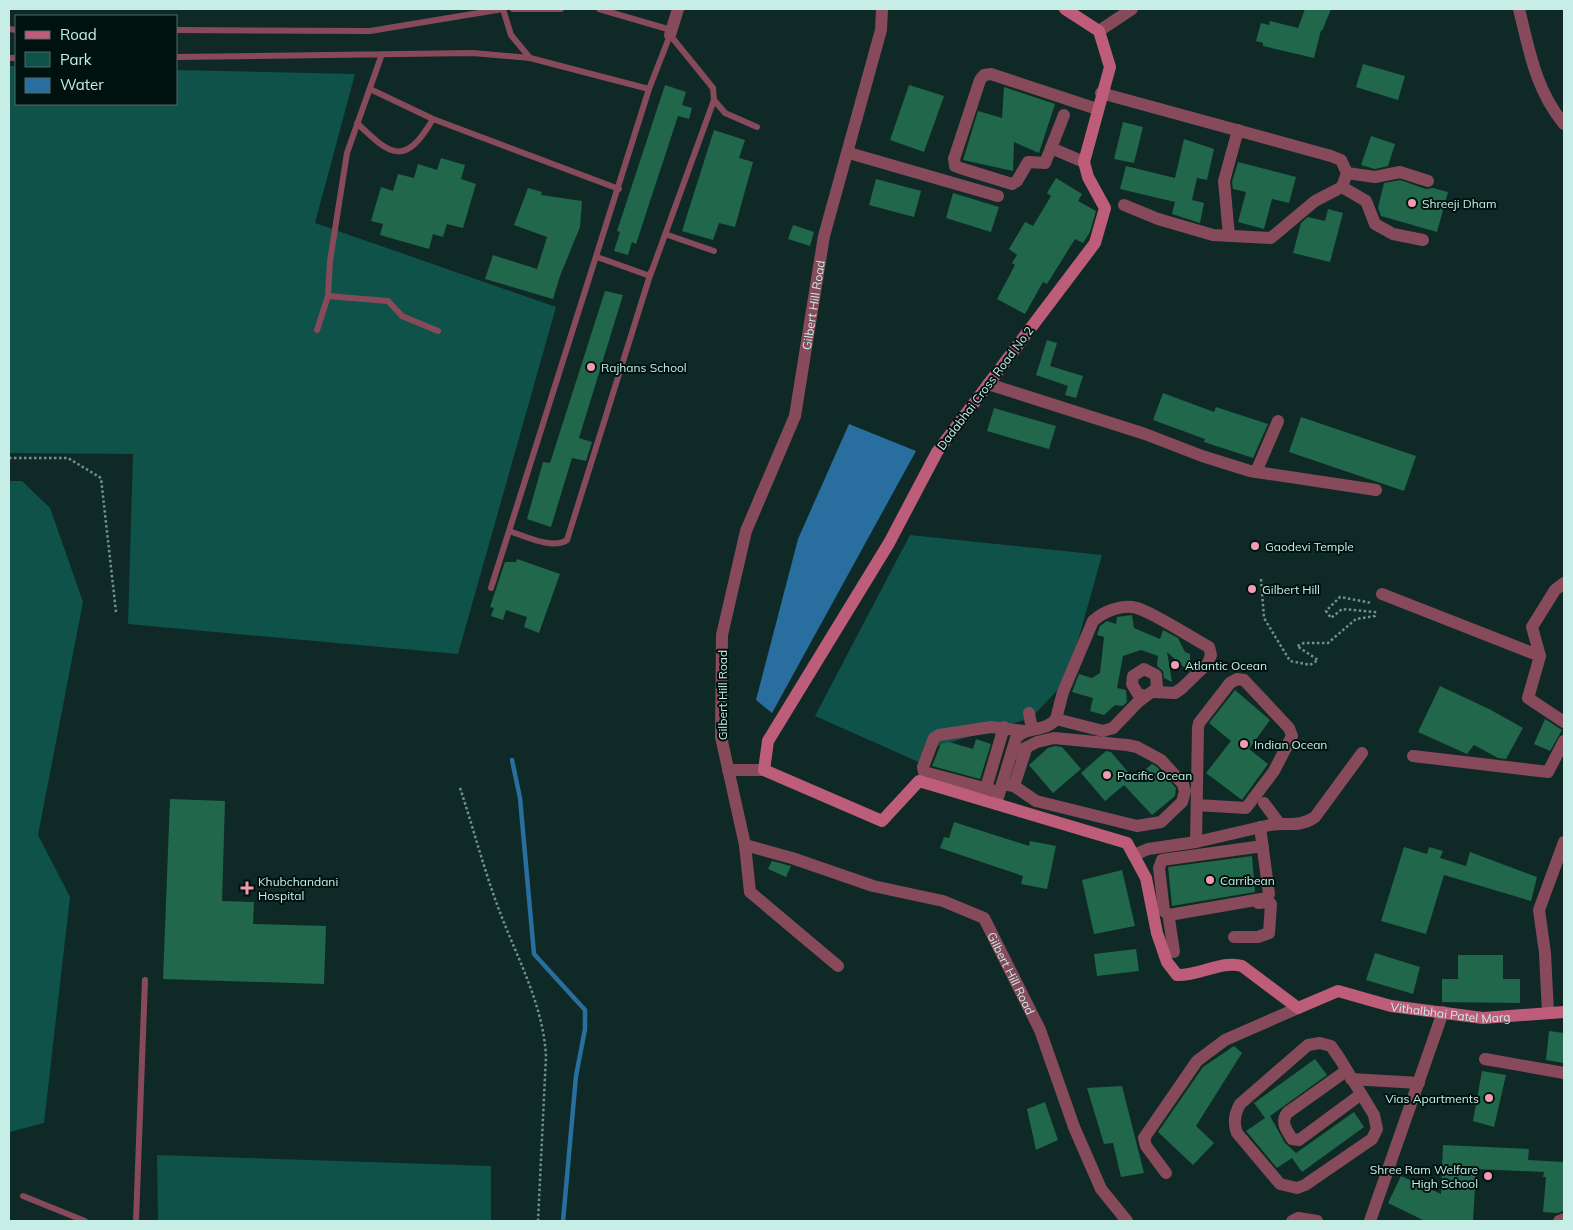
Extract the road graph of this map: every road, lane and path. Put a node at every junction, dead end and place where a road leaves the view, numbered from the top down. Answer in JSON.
{"nodes":[{"id":1,"x":503,"y":9,"type":"edge"},
{"id":2,"x":513,"y":9,"type":"edge"},
{"id":3,"x":561,"y":9,"type":"edge"},
{"id":4,"x":599,"y":9,"type":"edge"},
{"id":5,"x":882,"y":9,"type":"edge"},
{"id":6,"x":1065,"y":9,"type":"edge"},
{"id":7,"x":1132,"y":9,"type":"edge"},
{"id":8,"x":1519,"y":9,"type":"edge"},
{"id":9,"x":679,"y":10,"type":"edge"},
{"id":10,"x":178,"y":30,"type":"edge"},
{"id":11,"x":1098,"y":31,"type":"junction"},
{"id":12,"x":670,"y":33,"type":"junction"},
{"id":13,"x":382,"y":54,"type":"junction"},
{"id":14,"x":178,"y":56,"type":"edge"},
{"id":15,"x":530,"y":58,"type":"junction"},
{"id":16,"x":370,"y":89,"type":"junction"},
{"id":17,"x":649,"y":89,"type":"junction"},
{"id":18,"x":1101,"y":93,"type":"junction"},
{"id":19,"x":714,"y":100,"type":"junction"},
{"id":20,"x":1097,"y":109,"type":"junction"},
{"id":21,"x":1064,"y":115,"type":"dead end"},
{"id":22,"x":433,"y":119,"type":"junction"},
{"id":23,"x":356,"y":123,"type":"junction"},
{"id":24,"x":1564,"y":124,"type":"edge"},
{"id":25,"x":757,"y":127,"type":"dead end"},
{"id":26,"x":1238,"y":130,"type":"junction"},
{"id":27,"x":1064,"y":146,"type":"dead end"},
{"id":28,"x":1051,"y":148,"type":"junction"},
{"id":29,"x":849,"y":153,"type":"junction"},
{"id":30,"x":1085,"y":158,"type":"junction"},
{"id":31,"x":1347,"y":173,"type":"junction"},
{"id":32,"x":1428,"y":181,"type":"dead end"},
{"id":33,"x":1342,"y":187,"type":"junction"},
{"id":34,"x":619,"y":189,"type":"junction"},
{"id":35,"x":998,"y":196,"type":"dead end"},
{"id":36,"x":1124,"y":205,"type":"dead end"},
{"id":37,"x":665,"y":234,"type":"junction"},
{"id":38,"x":1229,"y":236,"type":"junction"},
{"id":39,"x":1423,"y":240,"type":"dead end"},
{"id":40,"x":714,"y":251,"type":"dead end"},
{"id":41,"x":597,"y":257,"type":"junction"},
{"id":42,"x":651,"y":272,"type":"junction"},
{"id":43,"x":328,"y":296,"type":"junction"},
{"id":44,"x":317,"y":330,"type":"dead end"},
{"id":45,"x":438,"y":330,"type":"dead end"},
{"id":46,"x":988,"y":384,"type":"junction"},
{"id":47,"x":1278,"y":421,"type":"dead end"},
{"id":48,"x":9,"y":458,"type":"edge"},
{"id":49,"x":1256,"y":472,"type":"junction"},
{"id":50,"x":1376,"y":490,"type":"dead end"},
{"id":51,"x":509,"y":531,"type":"junction"},
{"id":52,"x":1261,"y":579,"type":"dead end"},
{"id":53,"x":1564,"y":583,"type":"edge"},
{"id":54,"x":491,"y":588,"type":"dead end"},
{"id":55,"x":1379,"y":599,"type":"joint"},
{"id":56,"x":116,"y":612,"type":"dead end"},
{"id":57,"x":1540,"y":656,"type":"junction"},
{"id":58,"x":1030,"y":713,"type":"dead end"},
{"id":59,"x":1056,"y":719,"type":"junction"},
{"id":60,"x":1564,"y":722,"type":"edge"},
{"id":61,"x":1004,"y":727,"type":"junction"},
{"id":62,"x":1028,"y":730,"type":"junction"},
{"id":63,"x":1564,"y":742,"type":"edge"},
{"id":64,"x":1026,"y":748,"type":"junction"},
{"id":65,"x":1362,"y":753,"type":"dead end"},
{"id":66,"x":1011,"y":755,"type":"junction"},
{"id":67,"x":1413,"y":756,"type":"dead end"},
{"id":68,"x":992,"y":769,"type":"junction"},
{"id":69,"x":728,"y":770,"type":"junction"},
{"id":70,"x":764,"y":770,"type":"junction"},
{"id":71,"x":460,"y":788,"type":"dead end"},
{"id":72,"x":986,"y":788,"type":"junction"},
{"id":73,"x":1003,"y":788,"type":"junction"},
{"id":74,"x":1264,"y":802,"type":"dead end"},
{"id":75,"x":1197,"y":805,"type":"junction"},
{"id":76,"x":1279,"y":823,"type":"junction"},
{"id":77,"x":1260,"y":827,"type":"junction"},
{"id":78,"x":1196,"y":842,"type":"junction"},
{"id":79,"x":1564,"y":842,"type":"edge"},
{"id":80,"x":745,"y":845,"type":"junction"},
{"id":81,"x":1263,"y":846,"type":"junction"},
{"id":82,"x":1134,"y":855,"type":"junction"},
{"id":83,"x":1169,"y":919,"type":"junction"},
{"id":84,"x":1155,"y":921,"type":"junction"},
{"id":85,"x":1234,"y":937,"type":"dead end"},
{"id":86,"x":1174,"y":952,"type":"dead end"},
{"id":87,"x":838,"y":966,"type":"dead end"},
{"id":88,"x":146,"y":980,"type":"dead end"},
{"id":89,"x":1298,"y":1008,"type":"junction"},
{"id":90,"x":1443,"y":1012,"type":"junction"},
{"id":91,"x":1564,"y":1012,"type":"edge"},
{"id":92,"x":1548,"y":1013,"type":"junction"},
{"id":93,"x":1486,"y":1059,"type":"dead end"},
{"id":94,"x":1564,"y":1074,"type":"edge"},
{"id":95,"x":1349,"y":1075,"type":"junction"},
{"id":96,"x":1419,"y":1083,"type":"junction"},
{"id":97,"x":1360,"y":1095,"type":"junction"},
{"id":98,"x":1377,"y":1130,"type":"junction"},
{"id":99,"x":1396,"y":1145,"type":"junction"},
{"id":100,"x":1166,"y":1173,"type":"dead end"},
{"id":101,"x":23,"y":1196,"type":"dead end"},
{"id":102,"x":1564,"y":1219,"type":"edge"},
{"id":103,"x":85,"y":1221,"type":"edge"},
{"id":104,"x":136,"y":1221,"type":"edge"},
{"id":105,"x":538,"y":1221,"type":"edge"},
{"id":106,"x":1127,"y":1221,"type":"edge"},
{"id":107,"x":1292,"y":1221,"type":"edge"},
{"id":108,"x":1317,"y":1221,"type":"edge"},
{"id":109,"x":1370,"y":1221,"type":"edge"},
{"id":110,"x":1559,"y":1221,"type":"edge"}],
"edges":[{"from":1,"to":10,"type":"lane"},
{"from":1,"to":15,"type":"lane"},
{"from":2,"to":3,"type":"lane"},
{"from":4,"to":12,"type":"lane"},
{"from":5,"to":29,"type":"street","name":"Gilbert Hill Road"},
{"from":6,"to":11,"type":"street"},
{"from":7,"to":11,"type":"street"},
{"from":8,"to":24,"type":"street"},
{"from":9,"to":12,"type":"street"},
{"from":11,"to":18,"type":"street"},
{"from":12,"to":17,"type":"lane"},
{"from":12,"to":19,"type":"lane"},
{"from":13,"to":14,"type":"lane"},
{"from":13,"to":15,"type":"lane"},
{"from":13,"to":16,"type":"lane"},
{"from":15,"to":17,"type":"lane"},
{"from":16,"to":22,"type":"lane"},
{"from":16,"to":23,"type":"lane"},
{"from":17,"to":34,"type":"lane"},
{"from":18,"to":20,"type":"street"},
{"from":18,"to":26,"type":"street"},
{"from":19,"to":25,"type":"lane"},
{"from":19,"to":37,"type":"lane"},
{"from":20,"to":28,"type":"street"},
{"from":20,"to":30,"type":"street"},
{"from":21,"to":28,"type":"street"},
{"from":22,"to":23,"type":"lane"},
{"from":22,"to":34,"type":"lane"},
{"from":23,"to":43,"type":"lane"},
{"from":26,"to":31,"type":"street"},
{"from":26,"to":38,"type":"street"},
{"from":27,"to":30,"type":"street"},
{"from":28,"to":30,"type":"street"},
{"from":29,"to":35,"type":"street"},
{"from":29,"to":69,"type":"street","name":"Gilbert Hill Road"},
{"from":30,"to":46,"type":"street","name":"Dadabhai Cross Road No 2"},
{"from":31,"to":32,"type":"street"},
{"from":31,"to":33,"type":"street"},
{"from":33,"to":38,"type":"street"},
{"from":33,"to":39,"type":"street"},
{"from":34,"to":41,"type":"lane"},
{"from":36,"to":38,"type":"street"},
{"from":37,"to":40,"type":"lane"},
{"from":37,"to":42,"type":"lane"},
{"from":41,"to":42,"type":"lane"},
{"from":41,"to":51,"type":"lane"},
{"from":42,"to":51,"type":"lane"},
{"from":43,"to":44,"type":"lane"},
{"from":43,"to":45,"type":"lane"},
{"from":46,"to":49,"type":"street"},
{"from":46,"to":70,"type":"street","name":"Dadabhai Cross Road No 2"},
{"from":47,"to":49,"type":"street"},
{"from":48,"to":56,"type":"path"},
{"from":49,"to":50,"type":"street"},
{"from":51,"to":54,"type":"lane"},
{"from":52,"to":55,"type":"path"},
{"from":53,"to":57,"type":"street"},
{"from":55,"to":57,"type":"street"},
{"from":57,"to":60,"type":"street"},
{"from":58,"to":62,"type":"street"},
{"from":59,"to":59,"type":"street"},
{"from":59,"to":62,"type":"street"},
{"from":61,"to":62,"type":"street"},
{"from":61,"to":68,"type":"street"},
{"from":61,"to":72,"type":"street"},
{"from":62,"to":66,"type":"street"},
{"from":63,"to":67,"type":"street"},
{"from":64,"to":66,"type":"street"},
{"from":64,"to":73,"type":"street"},
{"from":64,"to":73,"type":"street"},
{"from":65,"to":76,"type":"street"},
{"from":66,"to":73,"type":"street"},
{"from":68,"to":72,"type":"street"},
{"from":68,"to":73,"type":"street"},
{"from":69,"to":70,"type":"street"},
{"from":69,"to":80,"type":"street","name":"Gilbert Hill Road"},
{"from":70,"to":73,"type":"street"},
{"from":71,"to":105,"type":"path"},
{"from":72,"to":73,"type":"street"},
{"from":73,"to":82,"type":"street"},
{"from":74,"to":76,"type":"street"},
{"from":75,"to":75,"type":"street"},
{"from":75,"to":78,"type":"street"},
{"from":76,"to":77,"type":"street"},
{"from":77,"to":78,"type":"street"},
{"from":77,"to":81,"type":"street"},
{"from":78,"to":82,"type":"street"},
{"from":79,"to":92,"type":"street"},
{"from":80,"to":87,"type":"street"},
{"from":80,"to":106,"type":"street","name":"Gilbert Hill Road"},
{"from":81,"to":81,"type":"street"},
{"from":82,"to":84,"type":"street"},
{"from":83,"to":84,"type":"street"},
{"from":83,"to":85,"type":"street"},
{"from":83,"to":86,"type":"street"},
{"from":84,"to":89,"type":"street"},
{"from":88,"to":104,"type":"lane"},
{"from":89,"to":90,"type":"street","name":"Vithalbhai Patel Marg"},
{"from":89,"to":100,"type":"street"},
{"from":90,"to":92,"type":"street","name":"Vithalbhai Patel Marg"},
{"from":90,"to":96,"type":"street"},
{"from":91,"to":92,"type":"street","name":"Vithalbhai Patel Marg"},
{"from":93,"to":94,"type":"street"},
{"from":95,"to":96,"type":"street"},
{"from":95,"to":97,"type":"street"},
{"from":95,"to":97,"type":"street"},
{"from":95,"to":98,"type":"street"},
{"from":96,"to":99,"type":"street"},
{"from":97,"to":98,"type":"street"},
{"from":98,"to":99,"type":"street"},
{"from":99,"to":109,"type":"street"},
{"from":101,"to":103,"type":"lane"},
{"from":102,"to":110,"type":"street"},
{"from":107,"to":108,"type":"street"}]}
